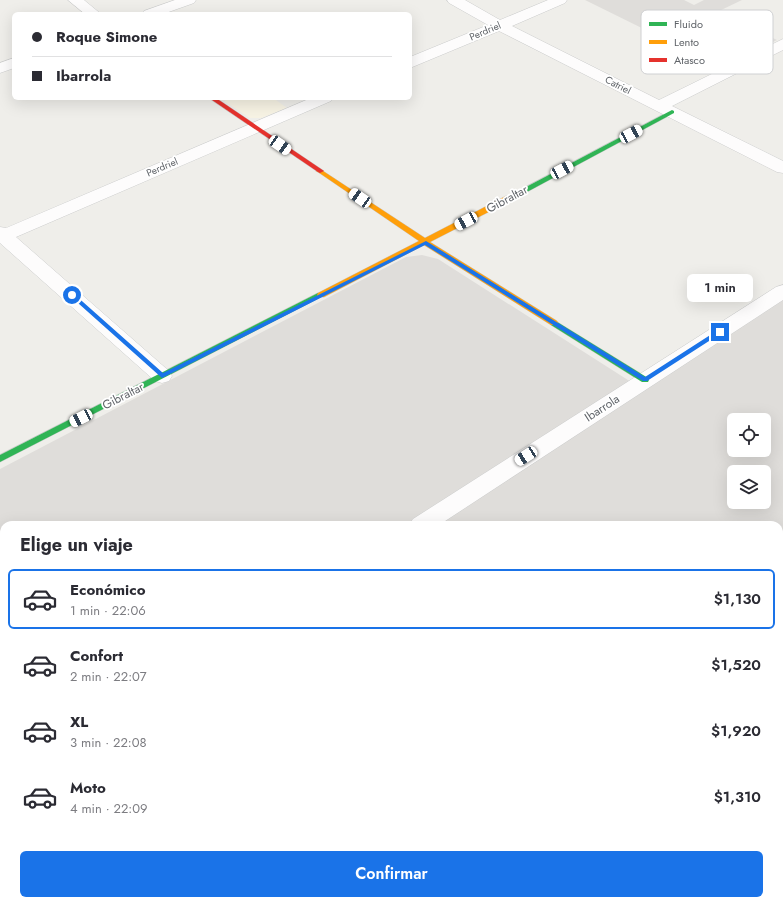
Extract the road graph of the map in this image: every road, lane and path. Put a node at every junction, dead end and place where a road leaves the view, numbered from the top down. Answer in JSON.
{"nodes":[{"id":1,"x":75,"y":0,"type":"edge"},
{"id":2,"x":189,"y":0,"type":"edge"},
{"id":3,"x":454,"y":0,"type":"edge"},
{"id":4,"x":560,"y":0,"type":"edge"},
{"id":5,"x":91,"y":12,"type":"edge"},
{"id":6,"x":155,"y":12,"type":"edge"},
{"id":7,"x":499,"y":25,"type":"junction"},
{"id":8,"x":783,"y":44,"type":"edge"},
{"id":9,"x":773,"y":50,"type":"edge"},
{"id":10,"x":412,"y":62,"type":"edge"},
{"id":11,"x":12,"y":64,"type":"edge"},
{"id":12,"x":0,"y":68,"type":"edge"},
{"id":13,"x":729,"y":74,"type":"edge"},
{"id":14,"x":215,"y":100,"type":"edge"},
{"id":15,"x":320,"y":100,"type":"edge"},
{"id":16,"x":666,"y":109,"type":"junction"},
{"id":17,"x":254,"y":128,"type":"junction"},
{"id":18,"x":783,"y":168,"type":"edge"},
{"id":19,"x":1,"y":235,"type":"edge"},
{"id":20,"x":426,"y":242,"type":"junction"},
{"id":21,"x":783,"y":292,"type":"edge"},
{"id":22,"x":162,"y":376,"type":"junction"},
{"id":23,"x":645,"y":380,"type":"junction"},
{"id":24,"x":0,"y":459,"type":"edge"},
{"id":25,"x":427,"y":521,"type":"edge"}],
"edges":[{"from":1,"to":5,"type":"street"},
{"from":2,"to":6,"type":"street"},
{"from":3,"to":7,"type":"street","name":"Catriel"},
{"from":4,"to":7,"type":"street","name":"Perdriel"},
{"from":7,"to":10,"type":"street","name":"Perdriel"},
{"from":7,"to":16,"type":"street","name":"Catriel"},
{"from":8,"to":9,"type":"street","name":"Gibraltar"},
{"from":11,"to":12,"type":"street"},
{"from":13,"to":16,"type":"street","name":"Gibraltar"},
{"from":14,"to":17,"type":"street"},
{"from":15,"to":17,"type":"street","name":"Perdriel"},
{"from":16,"to":18,"type":"street","name":"Catriel"},
{"from":16,"to":20,"type":"street","name":"Gibraltar"},
{"from":17,"to":19,"type":"street","name":"Perdriel"},
{"from":17,"to":20,"type":"street"},
{"from":19,"to":22,"type":"street"},
{"from":20,"to":22,"type":"street","name":"Gibraltar"},
{"from":20,"to":23,"type":"street"},
{"from":21,"to":23,"type":"street","name":"Ibarrola"},
{"from":22,"to":24,"type":"street","name":"Gibraltar"},
{"from":23,"to":25,"type":"street","name":"Ibarrola"}]}
